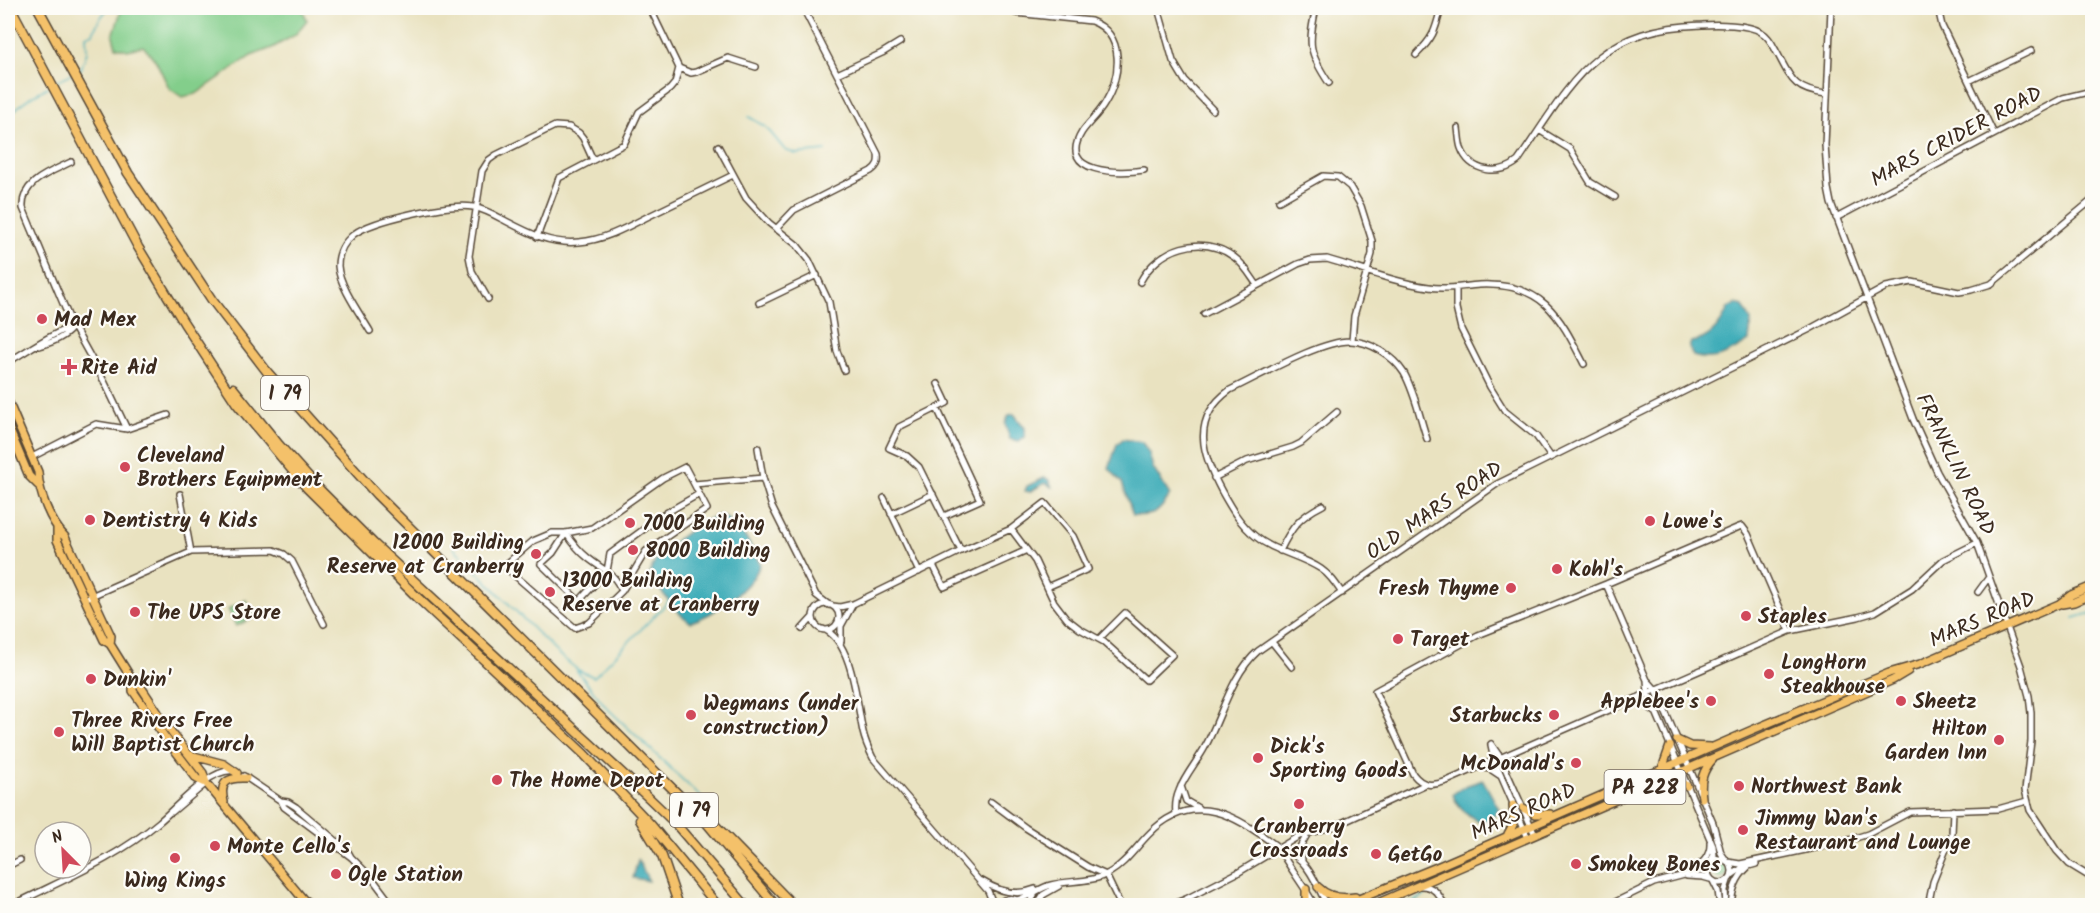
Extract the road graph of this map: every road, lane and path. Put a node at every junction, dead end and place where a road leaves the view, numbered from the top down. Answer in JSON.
{"nodes":[{"id":1,"x":11,"y":8,"type":"edge"},
{"id":2,"x":38,"y":8,"type":"edge"},
{"id":3,"x":652,"y":8,"type":"edge"},
{"id":4,"x":803,"y":8,"type":"edge"},
{"id":5,"x":1003,"y":8,"type":"edge"},
{"id":6,"x":1158,"y":8,"type":"edge"},
{"id":7,"x":1316,"y":8,"type":"edge"},
{"id":8,"x":1441,"y":8,"type":"edge"},
{"id":9,"x":1831,"y":8,"type":"edge"},
{"id":10,"x":1938,"y":8,"type":"edge"},
{"id":11,"x":900,"y":42,"type":"dead end"},
{"id":12,"x":2031,"y":51,"type":"dead end"},
{"id":13,"x":1416,"y":55,"type":"dead end"},
{"id":14,"x":756,"y":67,"type":"dead end"},
{"id":15,"x":680,"y":68,"type":"junction"},
{"id":16,"x":837,"y":74,"type":"junction"},
{"id":17,"x":1969,"y":81,"type":"junction"},
{"id":18,"x":1329,"y":83,"type":"dead end"},
{"id":19,"x":2092,"y":91,"type":"edge"},
{"id":20,"x":1826,"y":94,"type":"junction"},
{"id":21,"x":1213,"y":110,"type":"dead end"},
{"id":22,"x":1458,"y":129,"type":"dead end"},
{"id":23,"x":1539,"y":130,"type":"junction"},
{"id":24,"x":1994,"y":134,"type":"junction"},
{"id":25,"x":718,"y":146,"type":"dead end"},
{"id":26,"x":593,"y":160,"type":"junction"},
{"id":27,"x":71,"y":162,"type":"dead end"},
{"id":28,"x":1144,"y":170,"type":"dead end"},
{"id":29,"x":733,"y":174,"type":"junction"},
{"id":30,"x":1615,"y":197,"type":"dead end"},
{"id":31,"x":2092,"y":200,"type":"edge"},
{"id":32,"x":1279,"y":201,"type":"dead end"},
{"id":33,"x":475,"y":207,"type":"junction"},
{"id":34,"x":1836,"y":218,"type":"junction"},
{"id":35,"x":776,"y":228,"type":"junction"},
{"id":36,"x":537,"y":237,"type":"junction"},
{"id":37,"x":1369,"y":271,"type":"junction"},
{"id":38,"x":817,"y":275,"type":"junction"},
{"id":39,"x":1140,"y":282,"type":"dead end"},
{"id":40,"x":1257,"y":285,"type":"junction"},
{"id":41,"x":1456,"y":288,"type":"junction"},
{"id":42,"x":1868,"y":298,"type":"junction"},
{"id":43,"x":488,"y":299,"type":"dead end"},
{"id":44,"x":759,"y":303,"type":"dead end"},
{"id":45,"x":1204,"y":314,"type":"dead end"},
{"id":46,"x":184,"y":323,"type":"junction"},
{"id":47,"x":73,"y":326,"type":"junction"},
{"id":48,"x":370,"y":331,"type":"dead end"},
{"id":49,"x":1352,"y":341,"type":"junction"},
{"id":50,"x":8,"y":362,"type":"edge"},
{"id":51,"x":1584,"y":364,"type":"dead end"},
{"id":52,"x":844,"y":370,"type":"dead end"},
{"id":53,"x":938,"y":384,"type":"dead end"},
{"id":54,"x":8,"y":401,"type":"edge"},
{"id":55,"x":937,"y":408,"type":"junction"},
{"id":56,"x":1337,"y":412,"type":"dead end"},
{"id":57,"x":168,"y":414,"type":"dead end"},
{"id":58,"x":8,"y":426,"type":"edge"},
{"id":59,"x":127,"y":429,"type":"junction"},
{"id":60,"x":1427,"y":439,"type":"dead end"},
{"id":61,"x":758,"y":448,"type":"dead end"},
{"id":62,"x":32,"y":457,"type":"junction"},
{"id":63,"x":1551,"y":457,"type":"junction"},
{"id":64,"x":763,"y":478,"type":"junction"},
{"id":65,"x":1214,"y":478,"type":"junction"},
{"id":66,"x":694,"y":484,"type":"junction"},
{"id":67,"x":38,"y":485,"type":"junction"},
{"id":68,"x":180,"y":494,"type":"dead end"},
{"id":69,"x":699,"y":494,"type":"junction"},
{"id":70,"x":933,"y":494,"type":"junction"},
{"id":71,"x":884,"y":498,"type":"dead end"},
{"id":72,"x":1323,"y":505,"type":"dead end"},
{"id":73,"x":891,"y":514,"type":"junction"},
{"id":74,"x":944,"y":516,"type":"junction"},
{"id":75,"x":57,"y":528,"type":"junction"},
{"id":76,"x":1011,"y":529,"type":"junction"},
{"id":77,"x":566,"y":533,"type":"junction"},
{"id":78,"x":1977,"y":543,"type":"junction"},
{"id":79,"x":1027,"y":550,"type":"junction"},
{"id":80,"x":961,"y":551,"type":"junction"},
{"id":81,"x":1280,"y":551,"type":"junction"},
{"id":82,"x":190,"y":552,"type":"junction"},
{"id":83,"x":933,"y":565,"type":"junction"},
{"id":84,"x":607,"y":571,"type":"junction"},
{"id":85,"x":919,"y":572,"type":"junction"},
{"id":86,"x":1989,"y":577,"type":"junction"},
{"id":87,"x":1606,"y":584,"type":"junction"},
{"id":88,"x":2092,"y":586,"type":"edge"},
{"id":89,"x":1047,"y":587,"type":"junction"},
{"id":90,"x":1992,"y":588,"type":"junction"},
{"id":91,"x":622,"y":591,"type":"junction"},
{"id":92,"x":1342,"y":593,"type":"junction"},
{"id":93,"x":2092,"y":594,"type":"edge"},
{"id":94,"x":91,"y":595,"type":"junction"},
{"id":95,"x":816,"y":595,"type":"junction"},
{"id":96,"x":84,"y":600,"type":"junction"},
{"id":97,"x":853,"y":604,"type":"junction"},
{"id":98,"x":2059,"y":604,"type":"junction"},
{"id":99,"x":831,"y":605,"type":"junction"},
{"id":100,"x":814,"y":614,"type":"junction"},
{"id":101,"x":837,"y":623,"type":"junction"},
{"id":102,"x":324,"y":624,"type":"dead end"},
{"id":103,"x":2006,"y":627,"type":"junction"},
{"id":104,"x":821,"y":628,"type":"junction"},
{"id":105,"x":1790,"y":631,"type":"junction"},
{"id":106,"x":1099,"y":639,"type":"junction"},
{"id":107,"x":841,"y":642,"type":"junction"},
{"id":108,"x":1272,"y":642,"type":"junction"},
{"id":109,"x":111,"y":644,"type":"junction"},
{"id":110,"x":842,"y":649,"type":"junction"},
{"id":111,"x":1918,"y":665,"type":"junction"},
{"id":112,"x":1292,"y":667,"type":"dead end"},
{"id":113,"x":1647,"y":680,"type":"junction"},
{"id":114,"x":133,"y":681,"type":"junction"},
{"id":115,"x":1670,"y":684,"type":"junction"},
{"id":116,"x":1656,"y":690,"type":"junction"},
{"id":117,"x":1648,"y":693,"type":"junction"},
{"id":118,"x":1631,"y":701,"type":"junction"},
{"id":119,"x":1661,"y":703,"type":"junction"},
{"id":120,"x":1656,"y":712,"type":"junction"},
{"id":121,"x":606,"y":722,"type":"junction"},
{"id":122,"x":1677,"y":740,"type":"junction"},
{"id":123,"x":1670,"y":746,"type":"junction"},
{"id":124,"x":1712,"y":747,"type":"junction"},
{"id":125,"x":1515,"y":751,"type":"junction"},
{"id":126,"x":188,"y":754,"type":"junction"},
{"id":127,"x":1500,"y":757,"type":"junction"},
{"id":128,"x":1716,"y":757,"type":"junction"},
{"id":129,"x":1685,"y":759,"type":"junction"},
{"id":130,"x":1494,"y":760,"type":"junction"},
{"id":131,"x":1677,"y":763,"type":"junction"},
{"id":132,"x":1479,"y":767,"type":"junction"},
{"id":133,"x":1505,"y":768,"type":"junction"},
{"id":134,"x":1689,"y":768,"type":"junction"},
{"id":135,"x":1662,"y":770,"type":"junction"},
{"id":136,"x":1681,"y":772,"type":"junction"},
{"id":137,"x":237,"y":773,"type":"junction"},
{"id":138,"x":1501,"y":777,"type":"junction"},
{"id":139,"x":246,"y":778,"type":"junction"},
{"id":140,"x":608,"y":780,"type":"junction"},
{"id":141,"x":206,"y":783,"type":"junction"},
{"id":142,"x":1424,"y":784,"type":"junction"},
{"id":143,"x":1181,"y":786,"type":"junction"},
{"id":144,"x":1687,"y":786,"type":"junction"},
{"id":145,"x":1702,"y":798,"type":"junction"},
{"id":146,"x":2027,"y":801,"type":"junction"},
{"id":147,"x":991,"y":802,"type":"dead end"},
{"id":148,"x":1608,"y":802,"type":"junction"},
{"id":149,"x":224,"y":805,"type":"junction"},
{"id":150,"x":1513,"y":805,"type":"junction"},
{"id":151,"x":1523,"y":808,"type":"junction"},
{"id":152,"x":1202,"y":809,"type":"junction"},
{"id":153,"x":1953,"y":810,"type":"junction"},
{"id":154,"x":1559,"y":813,"type":"junction"},
{"id":155,"x":1176,"y":814,"type":"junction"},
{"id":156,"x":1527,"y":827,"type":"junction"},
{"id":157,"x":1309,"y":832,"type":"junction"},
{"id":158,"x":1531,"y":836,"type":"junction"},
{"id":159,"x":1505,"y":837,"type":"junction"},
{"id":160,"x":1709,"y":837,"type":"junction"},
{"id":161,"x":1279,"y":848,"type":"junction"},
{"id":162,"x":1775,"y":858,"type":"junction"},
{"id":163,"x":20,"y":860,"type":"dead end"},
{"id":164,"x":1302,"y":861,"type":"junction"},
{"id":165,"x":1727,"y":861,"type":"junction"},
{"id":166,"x":1710,"y":863,"type":"junction"},
{"id":167,"x":1751,"y":865,"type":"junction"},
{"id":168,"x":8,"y":866,"type":"edge"},
{"id":169,"x":1106,"y":875,"type":"junction"},
{"id":170,"x":1680,"y":876,"type":"junction"},
{"id":171,"x":1730,"y":877,"type":"junction"},
{"id":172,"x":977,"y":878,"type":"junction"},
{"id":173,"x":2092,"y":878,"type":"edge"},
{"id":174,"x":1712,"y":881,"type":"junction"},
{"id":175,"x":1062,"y":883,"type":"junction"},
{"id":176,"x":1318,"y":887,"type":"junction"},
{"id":177,"x":1306,"y":889,"type":"junction"},
{"id":178,"x":1407,"y":889,"type":"junction"},
{"id":179,"x":988,"y":891,"type":"junction"},
{"id":180,"x":1363,"y":896,"type":"junction"},
{"id":181,"x":1006,"y":899,"type":"junction"},
{"id":182,"x":1017,"y":900,"type":"junction"},
{"id":183,"x":304,"y":902,"type":"edge"},
{"id":184,"x":12,"y":906,"type":"edge"},
{"id":185,"x":313,"y":906,"type":"edge"},
{"id":186,"x":393,"y":906,"type":"edge"},
{"id":187,"x":679,"y":906,"type":"edge"},
{"id":188,"x":718,"y":906,"type":"edge"},
{"id":189,"x":746,"y":906,"type":"edge"},
{"id":190,"x":776,"y":906,"type":"edge"},
{"id":191,"x":794,"y":906,"type":"edge"},
{"id":192,"x":996,"y":906,"type":"edge"},
{"id":193,"x":1025,"y":906,"type":"edge"},
{"id":194,"x":1036,"y":906,"type":"edge"},
{"id":195,"x":1121,"y":906,"type":"edge"},
{"id":196,"x":1168,"y":906,"type":"edge"},
{"id":197,"x":1306,"y":906,"type":"edge"},
{"id":198,"x":1315,"y":906,"type":"edge"},
{"id":199,"x":1327,"y":906,"type":"edge"},
{"id":200,"x":1342,"y":906,"type":"edge"},
{"id":201,"x":1371,"y":906,"type":"edge"},
{"id":202,"x":1445,"y":906,"type":"edge"},
{"id":203,"x":1607,"y":906,"type":"edge"},
{"id":204,"x":1720,"y":906,"type":"edge"},
{"id":205,"x":1726,"y":906,"type":"edge"},
{"id":206,"x":1731,"y":906,"type":"edge"},
{"id":207,"x":1928,"y":906,"type":"edge"}],
"edges":[{"from":1,"to":46,"type":"highway","number":"I 79"},
{"from":2,"to":121,"type":"highway","number":"I 79"},
{"from":3,"to":15,"type":"street"},
{"from":4,"to":16,"type":"street"},
{"from":5,"to":28,"type":"street"},
{"from":6,"to":21,"type":"street"},
{"from":7,"to":18,"type":"street"},
{"from":8,"to":13,"type":"street"},
{"from":9,"to":20,"type":"street","name":"FRANKLIN ROAD"},
{"from":10,"to":17,"type":"street"},
{"from":11,"to":16,"type":"street"},
{"from":12,"to":17,"type":"street"},
{"from":14,"to":15,"type":"street"},
{"from":15,"to":26,"type":"street"},
{"from":16,"to":35,"type":"street"},
{"from":17,"to":24,"type":"street"},
{"from":19,"to":24,"type":"street","name":"MARS CRIDER ROAD"},
{"from":20,"to":23,"type":"street"},
{"from":20,"to":34,"type":"street","name":"FRANKLIN ROAD"},
{"from":22,"to":23,"type":"street"},
{"from":23,"to":30,"type":"street"},
{"from":24,"to":34,"type":"street","name":"MARS CRIDER ROAD"},
{"from":25,"to":29,"type":"street"},
{"from":26,"to":33,"type":"street"},
{"from":26,"to":36,"type":"street"},
{"from":27,"to":47,"type":"street"},
{"from":29,"to":35,"type":"street"},
{"from":29,"to":36,"type":"street"},
{"from":31,"to":42,"type":"street","name":"OLD MARS ROAD"},
{"from":32,"to":37,"type":"street"},
{"from":33,"to":36,"type":"street"},
{"from":33,"to":43,"type":"street"},
{"from":33,"to":48,"type":"street"},
{"from":34,"to":42,"type":"street","name":"FRANKLIN ROAD"},
{"from":35,"to":38,"type":"street"},
{"from":37,"to":40,"type":"street"},
{"from":37,"to":41,"type":"street"},
{"from":37,"to":49,"type":"street"},
{"from":38,"to":44,"type":"street"},
{"from":38,"to":52,"type":"street"},
{"from":39,"to":40,"type":"street"},
{"from":40,"to":45,"type":"street"},
{"from":41,"to":51,"type":"street"},
{"from":41,"to":63,"type":"street"},
{"from":42,"to":63,"type":"street","name":"OLD MARS ROAD"},
{"from":42,"to":78,"type":"street","name":"FRANKLIN ROAD"},
{"from":46,"to":140,"type":"highway"},
{"from":46,"to":189,"type":"highway","number":"I 79"},
{"from":47,"to":50,"type":"street"},
{"from":47,"to":59,"type":"street"},
{"from":49,"to":60,"type":"street"},
{"from":49,"to":65,"type":"street"},
{"from":53,"to":55,"type":"street"},
{"from":54,"to":62,"type":"main road"},
{"from":55,"to":70,"type":"street"},
{"from":55,"to":74,"type":"street"},
{"from":56,"to":65,"type":"street"},
{"from":57,"to":59,"type":"street"},
{"from":58,"to":67,"type":"main road"},
{"from":59,"to":62,"type":"street"},
{"from":61,"to":64,"type":"street"},
{"from":62,"to":67,"type":"main road"},
{"from":63,"to":92,"type":"street","name":"OLD MARS ROAD"},
{"from":64,"to":66,"type":"street"},
{"from":64,"to":95,"type":"street"},
{"from":65,"to":81,"type":"street"},
{"from":66,"to":69,"type":"street"},
{"from":66,"to":77,"type":"street"},
{"from":67,"to":75,"type":"main road"},
{"from":68,"to":82,"type":"street"},
{"from":69,"to":84,"type":"street"},
{"from":69,"to":91,"type":"street"},
{"from":70,"to":73,"type":"street"},
{"from":70,"to":74,"type":"street"},
{"from":71,"to":73,"type":"street"},
{"from":72,"to":81,"type":"street"},
{"from":73,"to":85,"type":"street"},
{"from":74,"to":80,"type":"street"},
{"from":75,"to":94,"type":"main road"},
{"from":75,"to":96,"type":"main road"},
{"from":76,"to":79,"type":"street"},
{"from":76,"to":80,"type":"street"},
{"from":76,"to":89,"type":"street"},
{"from":77,"to":84,"type":"street"},
{"from":77,"to":84,"type":"street"},
{"from":77,"to":91,"type":"street"},
{"from":78,"to":86,"type":"street","name":"FRANKLIN ROAD"},
{"from":78,"to":105,"type":"street"},
{"from":79,"to":83,"type":"street"},
{"from":79,"to":89,"type":"street"},
{"from":80,"to":83,"type":"street"},
{"from":81,"to":92,"type":"street"},
{"from":82,"to":94,"type":"street"},
{"from":82,"to":102,"type":"street"},
{"from":83,"to":85,"type":"street"},
{"from":84,"to":91,"type":"street"},
{"from":85,"to":97,"type":"street"},
{"from":86,"to":90,"type":"street","name":"FRANKLIN ROAD"},
{"from":86,"to":90,"type":"street"},
{"from":87,"to":105,"type":"street"},
{"from":87,"to":113,"type":"street"},
{"from":87,"to":142,"type":"street"},
{"from":88,"to":98,"type":"main road","name":"MARS ROAD","number":"PA 228"},
{"from":89,"to":106,"type":"street"},
{"from":90,"to":103,"type":"street","name":"FRANKLIN ROAD"},
{"from":92,"to":108,"type":"street","name":"OLD MARS ROAD"},
{"from":93,"to":98,"type":"main road","name":"MARS ROAD","number":"PA 228"},
{"from":94,"to":96,"type":"street"},
{"from":94,"to":109,"type":"main road"},
{"from":95,"to":99,"type":"street"},
{"from":95,"to":100,"type":"street"},
{"from":96,"to":109,"type":"main road"},
{"from":97,"to":99,"type":"street"},
{"from":97,"to":107,"type":"street"},
{"from":98,"to":103,"type":"main road","name":"MARS ROAD","number":"PA 228"},
{"from":99,"to":100,"type":"street"},
{"from":99,"to":101,"type":"street"},
{"from":100,"to":104,"type":"street"},
{"from":100,"to":104,"type":"street"},
{"from":101,"to":104,"type":"street"},
{"from":101,"to":107,"type":"street"},
{"from":103,"to":111,"type":"main road","name":"MARS ROAD","number":"PA 228"},
{"from":103,"to":146,"type":"street","name":"FRANKLIN ROAD"},
{"from":104,"to":110,"type":"street"},
{"from":105,"to":115,"type":"street"},
{"from":106,"to":106,"type":"street"},
{"from":107,"to":110,"type":"street"},
{"from":108,"to":112,"type":"street"},
{"from":108,"to":143,"type":"street","name":"OLD MARS ROAD"},
{"from":109,"to":114,"type":"main road"},
{"from":110,"to":172,"type":"street"},
{"from":111,"to":124,"type":"main road","name":"MARS ROAD","number":"PA 228"},
{"from":111,"to":128,"type":"main road","name":"MARS ROAD","number":"PA 228"},
{"from":113,"to":116,"type":"street"},
{"from":113,"to":117,"type":"street"},
{"from":114,"to":126,"type":"main road"},
{"from":114,"to":141,"type":"main road"},
{"from":115,"to":116,"type":"street"},
{"from":115,"to":119,"type":"street"},
{"from":116,"to":117,"type":"street"},
{"from":116,"to":119,"type":"street"},
{"from":117,"to":118,"type":"street"},
{"from":117,"to":120,"type":"street"},
{"from":118,"to":120,"type":"street"},
{"from":118,"to":125,"type":"street"},
{"from":119,"to":122,"type":"street"},
{"from":120,"to":123,"type":"street"},
{"from":121,"to":190,"type":"highway","number":"I 79"},
{"from":121,"to":191,"type":"highway"},
{"from":122,"to":124,"type":"main road"},
{"from":122,"to":129,"type":"street"},
{"from":123,"to":131,"type":"street"},
{"from":123,"to":135,"type":"main road"},
{"from":124,"to":129,"type":"main road","name":"MARS ROAD","number":"PA 228"},
{"from":125,"to":127,"type":"street"},
{"from":125,"to":133,"type":"street"},
{"from":126,"to":137,"type":"main road"},
{"from":126,"to":141,"type":"main road"},
{"from":127,"to":130,"type":"street"},
{"from":127,"to":130,"type":"street"},
{"from":127,"to":133,"type":"street"},
{"from":128,"to":134,"type":"main road","name":"MARS ROAD","number":"PA 228"},
{"from":128,"to":145,"type":"main road"},
{"from":129,"to":131,"type":"main road","name":"MARS ROAD","number":"PA 228"},
{"from":129,"to":134,"type":"street"},
{"from":130,"to":132,"type":"street"},
{"from":130,"to":138,"type":"street"},
{"from":131,"to":135,"type":"main road","name":"MARS ROAD","number":"PA 228"},
{"from":131,"to":136,"type":"street"},
{"from":132,"to":138,"type":"street"},
{"from":132,"to":142,"type":"street"},
{"from":133,"to":151,"type":"street"},
{"from":134,"to":136,"type":"main road","name":"MARS ROAD","number":"PA 228"},
{"from":134,"to":145,"type":"street"},
{"from":135,"to":154,"type":"main road","name":"MARS ROAD","number":"PA 228"},
{"from":136,"to":144,"type":"street"},
{"from":136,"to":148,"type":"main road","name":"MARS ROAD","number":"PA 228"},
{"from":137,"to":139,"type":"street"},
{"from":137,"to":141,"type":"street"},
{"from":138,"to":150,"type":"street"},
{"from":139,"to":149,"type":"main road"},
{"from":139,"to":186,"type":"street"},
{"from":140,"to":187,"type":"highway"},
{"from":140,"to":188,"type":"highway"},
{"from":141,"to":149,"type":"main road"},
{"from":141,"to":184,"type":"street"},
{"from":142,"to":157,"type":"street"},
{"from":143,"to":152,"type":"street"},
{"from":143,"to":155,"type":"street","name":"OLD MARS ROAD"},
{"from":144,"to":148,"type":"main road"},
{"from":144,"to":160,"type":"street"},
{"from":145,"to":165,"type":"street"},
{"from":146,"to":153,"type":"street"},
{"from":146,"to":173,"type":"street","name":"FRANKLIN ROAD"},
{"from":147,"to":169,"type":"street"},
{"from":148,"to":158,"type":"main road","name":"MARS ROAD","number":"PA 228"},
{"from":149,"to":183,"type":"main road"},
{"from":150,"to":156,"type":"street"},
{"from":150,"to":159,"type":"main road"},
{"from":151,"to":154,"type":"main road"},
{"from":151,"to":156,"type":"street"},
{"from":152,"to":155,"type":"street"},
{"from":152,"to":161,"type":"street"},
{"from":153,"to":162,"type":"street"},
{"from":153,"to":207,"type":"street"},
{"from":154,"to":156,"type":"main road","name":"MARS ROAD","number":"PA 228"},
{"from":155,"to":169,"type":"street"},
{"from":156,"to":158,"type":"street"},
{"from":156,"to":159,"type":"main road","name":"MARS ROAD","number":"PA 228"},
{"from":157,"to":161,"type":"street"},
{"from":157,"to":164,"type":"street"},
{"from":158,"to":178,"type":"main road","name":"MARS ROAD","number":"PA 228"},
{"from":159,"to":180,"type":"main road","name":"MARS ROAD","number":"PA 228"},
{"from":160,"to":166,"type":"street"},
{"from":160,"to":170,"type":"street"},
{"from":161,"to":164,"type":"street"},
{"from":161,"to":177,"type":"street"},
{"from":161,"to":196,"type":"street"},
{"from":162,"to":165,"type":"street"},
{"from":162,"to":167,"type":"street"},
{"from":163,"to":168,"type":"street"},
{"from":164,"to":176,"type":"street"},
{"from":165,"to":166,"type":"street"},
{"from":165,"to":171,"type":"street"},
{"from":166,"to":170,"type":"street"},
{"from":166,"to":174,"type":"street"},
{"from":167,"to":171,"type":"street"},
{"from":167,"to":206,"type":"street"},
{"from":169,"to":175,"type":"street"},
{"from":169,"to":195,"type":"street"},
{"from":170,"to":174,"type":"street"},
{"from":170,"to":203,"type":"street"},
{"from":171,"to":174,"type":"street"},
{"from":171,"to":205,"type":"street"},
{"from":172,"to":175,"type":"street"},
{"from":172,"to":179,"type":"street"},
{"from":174,"to":204,"type":"street"},
{"from":175,"to":182,"type":"street"},
{"from":175,"to":193,"type":"street"},
{"from":175,"to":194,"type":"street"},
{"from":176,"to":180,"type":"main road"},
{"from":176,"to":199,"type":"street"},
{"from":177,"to":197,"type":"main road"},
{"from":177,"to":198,"type":"street"},
{"from":178,"to":201,"type":"main road","name":"MARS ROAD","number":"PA 228"},
{"from":178,"to":202,"type":"street"},
{"from":179,"to":181,"type":"street"},
{"from":179,"to":192,"type":"street"},
{"from":180,"to":200,"type":"main road","name":"MARS ROAD","number":"PA 228"},
{"from":181,"to":182,"type":"street"},
{"from":181,"to":192,"type":"street"},
{"from":182,"to":193,"type":"street"},
{"from":183,"to":185,"type":"main road"}]}
